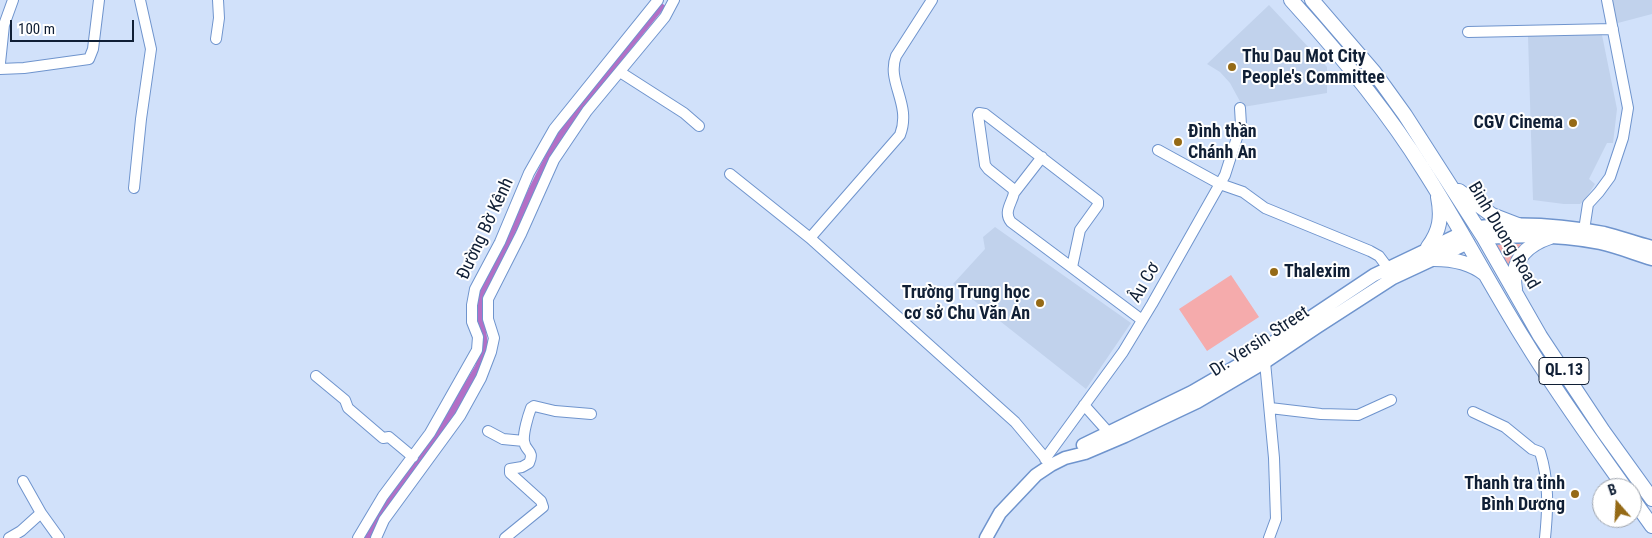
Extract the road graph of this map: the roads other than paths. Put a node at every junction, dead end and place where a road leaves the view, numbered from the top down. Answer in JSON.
{"nodes":[{"id":1,"x":13,"y":0,"type":"edge"},
{"id":2,"x":99,"y":0,"type":"edge"},
{"id":3,"x":140,"y":0,"type":"edge"},
{"id":4,"x":218,"y":0,"type":"edge"},
{"id":5,"x":658,"y":0,"type":"edge"},
{"id":6,"x":674,"y":0,"type":"edge"},
{"id":7,"x":932,"y":0,"type":"edge"},
{"id":8,"x":1290,"y":0,"type":"edge"},
{"id":9,"x":1312,"y":0,"type":"edge"},
{"id":10,"x":1607,"y":0,"type":"edge"},
{"id":11,"x":1613,"y":29,"type":"junction"},
{"id":12,"x":1468,"y":32,"type":"dead end"},
{"id":13,"x":216,"y":39,"type":"dead end"},
{"id":14,"x":0,"y":63,"type":"edge"},
{"id":15,"x":0,"y":69,"type":"edge"},
{"id":16,"x":620,"y":72,"type":"junction"},
{"id":17,"x":1240,"y":108,"type":"dead end"},
{"id":18,"x":699,"y":126,"type":"dead end"},
{"id":19,"x":1158,"y":150,"type":"dead end"},
{"id":20,"x":1042,"y":157,"type":"junction"},
{"id":21,"x":730,"y":174,"type":"dead end"},
{"id":22,"x":1449,"y":182,"type":"junction"},
{"id":23,"x":1220,"y":184,"type":"junction"},
{"id":24,"x":134,"y":188,"type":"dead end"},
{"id":25,"x":1436,"y":189,"type":"junction"},
{"id":26,"x":1014,"y":193,"type":"junction"},
{"id":27,"x":1518,"y":225,"type":"junction"},
{"id":28,"x":1584,"y":230,"type":"junction"},
{"id":29,"x":1481,"y":233,"type":"junction"},
{"id":30,"x":1550,"y":237,"type":"junction"},
{"id":31,"x":810,"y":238,"type":"junction"},
{"id":32,"x":1465,"y":238,"type":"junction"},
{"id":33,"x":1652,"y":248,"type":"edge"},
{"id":34,"x":1431,"y":253,"type":"junction"},
{"id":35,"x":1652,"y":259,"type":"edge"},
{"id":36,"x":1072,"y":267,"type":"junction"},
{"id":37,"x":1388,"y":268,"type":"junction"},
{"id":38,"x":1486,"y":274,"type":"junction"},
{"id":39,"x":1515,"y":292,"type":"junction"},
{"id":40,"x":1142,"y":320,"type":"junction"},
{"id":41,"x":1313,"y":322,"type":"junction"},
{"id":42,"x":1263,"y":356,"type":"junction"},
{"id":43,"x":316,"y":376,"type":"dead end"},
{"id":44,"x":1392,"y":400,"type":"dead end"},
{"id":45,"x":1084,"y":405,"type":"junction"},
{"id":46,"x":1270,"y":408,"type":"junction"},
{"id":47,"x":1473,"y":412,"type":"dead end"},
{"id":48,"x":591,"y":414,"type":"dead end"},
{"id":49,"x":1150,"y":419,"type":"junction"},
{"id":50,"x":488,"y":431,"type":"dead end"},
{"id":51,"x":1109,"y":433,"type":"junction"},
{"id":52,"x":524,"y":440,"type":"junction"},
{"id":53,"x":413,"y":457,"type":"junction"},
{"id":54,"x":1065,"y":458,"type":"junction"},
{"id":55,"x":1048,"y":462,"type":"junction"},
{"id":56,"x":1618,"y":478,"type":"edge"},
{"id":57,"x":23,"y":481,"type":"dead end"},
{"id":58,"x":1652,"y":499,"type":"edge"},
{"id":59,"x":1642,"y":512,"type":"edge"},
{"id":60,"x":41,"y":513,"type":"junction"},
{"id":61,"x":1652,"y":526,"type":"edge"},
{"id":62,"x":9,"y":538,"type":"edge"},
{"id":63,"x":59,"y":538,"type":"edge"},
{"id":64,"x":358,"y":538,"type":"edge"},
{"id":65,"x":376,"y":538,"type":"edge"},
{"id":66,"x":504,"y":538,"type":"edge"},
{"id":67,"x":986,"y":538,"type":"edge"},
{"id":68,"x":1269,"y":538,"type":"edge"},
{"id":69,"x":1545,"y":538,"type":"edge"}],
"edges":[{"from":1,"to":14,"type":"street"},
{"from":2,"to":15,"type":"street"},
{"from":3,"to":24,"type":"street"},
{"from":4,"to":13,"type":"street"},
{"from":5,"to":53,"type":"street","name":"Đường Bờ Kênh"},
{"from":6,"to":16,"type":"street"},
{"from":7,"to":31,"type":"street"},
{"from":8,"to":25,"type":"highway","name":"Binh Duong Road","number":"QL.13"},
{"from":9,"to":22,"type":"highway","name":"Binh Duong Road","number":"QL.13"},
{"from":10,"to":11,"type":"street"},
{"from":11,"to":12,"type":"street"},
{"from":11,"to":28,"type":"street"},
{"from":16,"to":18,"type":"street"},
{"from":16,"to":65,"type":"street"},
{"from":17,"to":23,"type":"street","name":"Âu Cơ"},
{"from":19,"to":23,"type":"street"},
{"from":20,"to":26,"type":"street"},
{"from":20,"to":26,"type":"street"},
{"from":20,"to":36,"type":"street"},
{"from":21,"to":31,"type":"street"},
{"from":22,"to":27,"type":"highway"},
{"from":22,"to":29,"type":"highway","name":"Binh Duong Road","number":"QL.13"},
{"from":23,"to":37,"type":"street"},
{"from":23,"to":40,"type":"street","name":"Âu Cơ"},
{"from":25,"to":32,"type":"highway","name":"Binh Duong Road","number":"QL.13"},
{"from":25,"to":34,"type":"highway"},
{"from":26,"to":36,"type":"street"},
{"from":27,"to":28,"type":"main road"},
{"from":27,"to":29,"type":"main road"},
{"from":28,"to":33,"type":"main road"},
{"from":29,"to":30,"type":"main road"},
{"from":29,"to":32,"type":"highway"},
{"from":29,"to":39,"type":"highway","name":"Binh Duong Road","number":"QL.13"},
{"from":30,"to":35,"type":"main road"},
{"from":30,"to":39,"type":"highway"},
{"from":31,"to":55,"type":"street"},
{"from":32,"to":34,"type":"main road","name":"Dr. Yersin Street"},
{"from":32,"to":38,"type":"highway","name":"Binh Duong Road","number":"QL.13"},
{"from":34,"to":37,"type":"main road","name":"Dr. Yersin Street"},
{"from":34,"to":38,"type":"highway"},
{"from":34,"to":41,"type":"main road","name":"Dr. Yersin Street"},
{"from":36,"to":40,"type":"street"},
{"from":37,"to":41,"type":"main road","name":"Dr. Yersin Street"},
{"from":38,"to":56,"type":"highway","name":"Binh Duong Road","number":"QL.13"},
{"from":39,"to":58,"type":"highway","name":"Binh Duong Road","number":"QL.13"},
{"from":40,"to":45,"type":"street","name":"Âu Cơ"},
{"from":41,"to":42,"type":"main road","name":"Dr. Yersin Street"},
{"from":42,"to":46,"type":"street"},
{"from":42,"to":49,"type":"main road","name":"Dr. Yersin Street"},
{"from":43,"to":53,"type":"street"},
{"from":44,"to":46,"type":"street"},
{"from":45,"to":51,"type":"street"},
{"from":45,"to":55,"type":"street","name":"Âu Cơ"},
{"from":46,"to":68,"type":"street"},
{"from":47,"to":69,"type":"street"},
{"from":48,"to":52,"type":"street"},
{"from":49,"to":51,"type":"main road","name":"Dr. Yersin Street"},
{"from":49,"to":54,"type":"main road","name":"Dr. Yersin Street"},
{"from":50,"to":52,"type":"street"},
{"from":51,"to":54,"type":"main road","name":"Dr. Yersin Street"},
{"from":52,"to":66,"type":"street"},
{"from":53,"to":64,"type":"street","name":"Đường Bờ Kênh"},
{"from":54,"to":55,"type":"main road","name":"Dr. Yersin Street"},
{"from":55,"to":67,"type":"main road","name":"Dr. Yersin Street"},
{"from":57,"to":60,"type":"street"},
{"from":59,"to":61,"type":"highway"},
{"from":60,"to":62,"type":"street"},
{"from":60,"to":63,"type":"street"}]}
